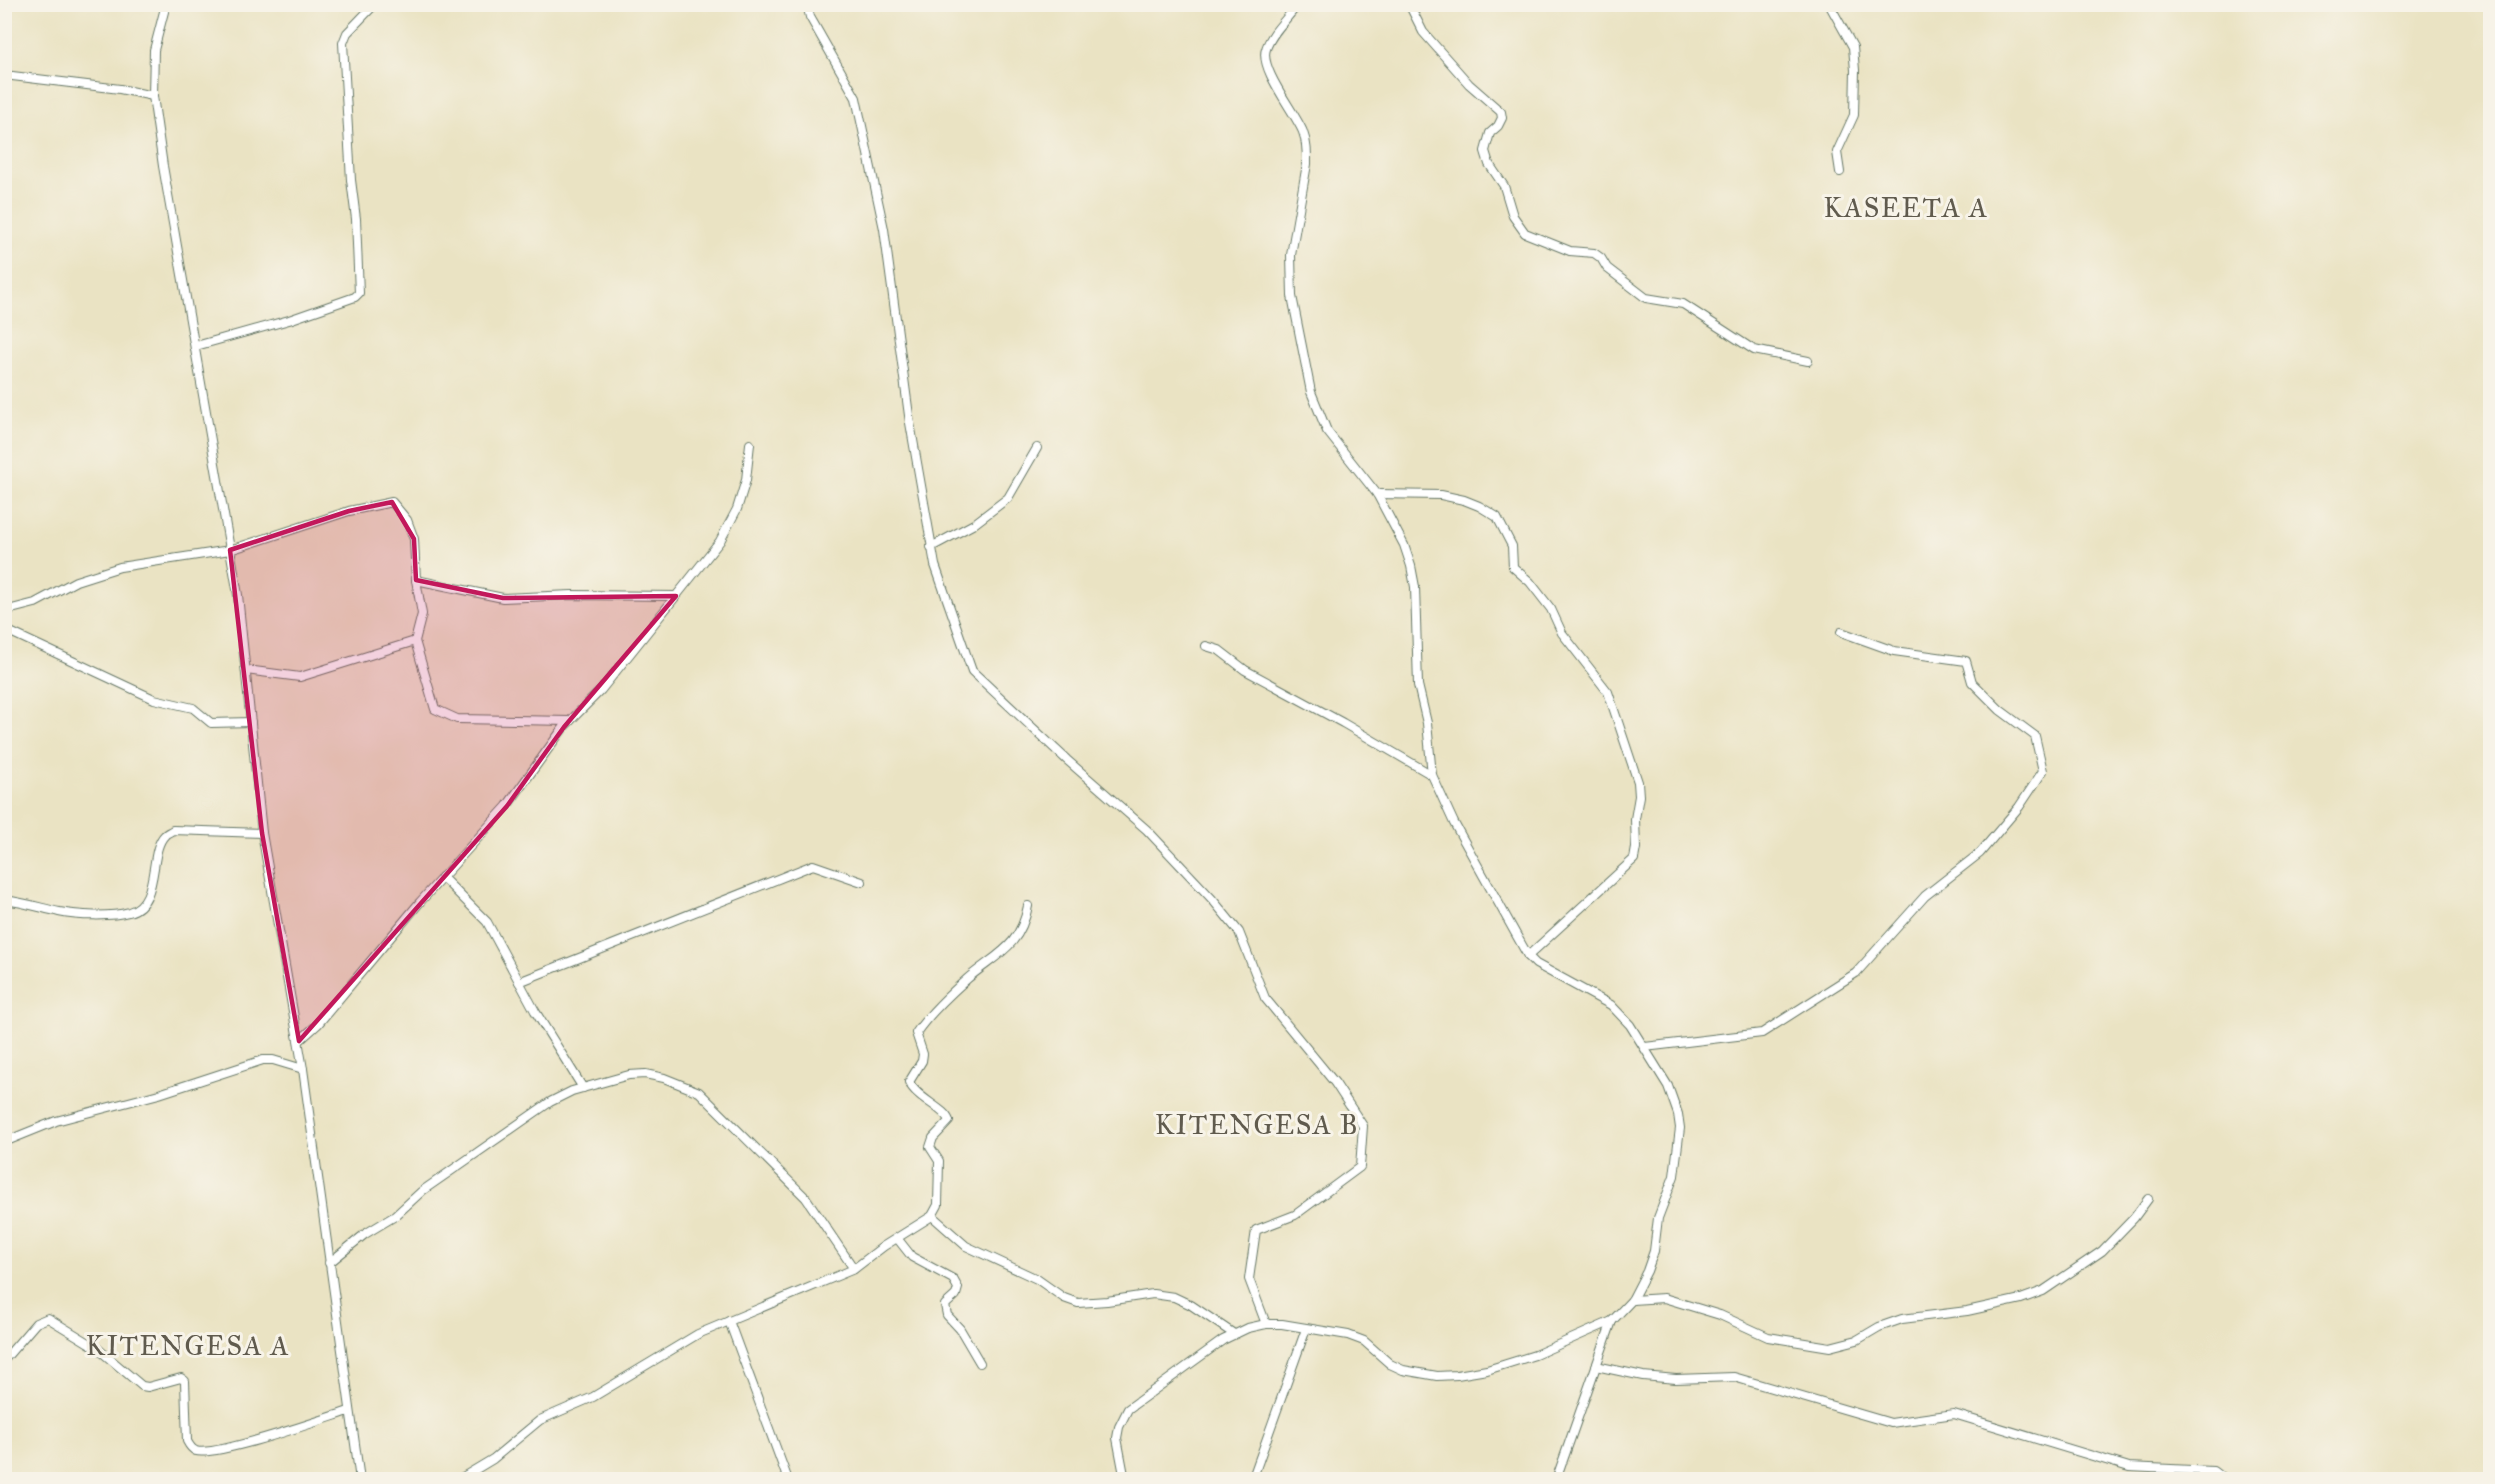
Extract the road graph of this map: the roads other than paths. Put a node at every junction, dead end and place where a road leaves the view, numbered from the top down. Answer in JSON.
{"nodes":[{"id":1,"x":166,"y":4,"type":"edge"},
{"id":2,"x":375,"y":4,"type":"edge"},
{"id":3,"x":807,"y":4,"type":"edge"},
{"id":4,"x":1298,"y":4,"type":"edge"},
{"id":5,"x":1409,"y":4,"type":"edge"},
{"id":6,"x":1830,"y":4,"type":"edge"},
{"id":7,"x":4,"y":75,"type":"edge"},
{"id":8,"x":153,"y":96,"type":"junction"},
{"id":9,"x":1840,"y":172,"type":"dead end"},
{"id":10,"x":196,"y":346,"type":"junction"},
{"id":11,"x":1808,"y":361,"type":"dead end"},
{"id":12,"x":750,"y":444,"type":"dead end"},
{"id":13,"x":1037,"y":448,"type":"dead end"},
{"id":14,"x":1377,"y":494,"type":"junction"},
{"id":15,"x":931,"y":547,"type":"junction"},
{"id":16,"x":230,"y":550,"type":"junction"},
{"id":17,"x":416,"y":580,"type":"junction"},
{"id":18,"x":676,"y":596,"type":"junction"},
{"id":19,"x":4,"y":611,"type":"edge"},
{"id":20,"x":4,"y":629,"type":"edge"},
{"id":21,"x":1841,"y":632,"type":"dead end"},
{"id":22,"x":416,"y":641,"type":"junction"},
{"id":23,"x":1206,"y":646,"type":"dead end"},
{"id":24,"x":246,"y":670,"type":"junction"},
{"id":25,"x":570,"y":721,"type":"junction"},
{"id":26,"x":251,"y":722,"type":"junction"},
{"id":27,"x":1432,"y":776,"type":"junction"},
{"id":28,"x":262,"y":833,"type":"junction"},
{"id":29,"x":442,"y":878,"type":"junction"},
{"id":30,"x":862,"y":882,"type":"dead end"},
{"id":31,"x":4,"y":900,"type":"edge"},
{"id":32,"x":1028,"y":906,"type":"dead end"},
{"id":33,"x":1528,"y":956,"type":"junction"},
{"id":34,"x":519,"y":982,"type":"junction"},
{"id":35,"x":299,"y":1041,"type":"junction"},
{"id":36,"x":1645,"y":1047,"type":"junction"},
{"id":37,"x":303,"y":1069,"type":"junction"},
{"id":38,"x":583,"y":1088,"type":"junction"},
{"id":39,"x":4,"y":1142,"type":"edge"},
{"id":40,"x":2148,"y":1199,"type":"dead end"},
{"id":41,"x":932,"y":1216,"type":"junction"},
{"id":42,"x":897,"y":1238,"type":"junction"},
{"id":43,"x":329,"y":1263,"type":"junction"},
{"id":44,"x":855,"y":1269,"type":"junction"},
{"id":45,"x":1632,"y":1300,"type":"junction"},
{"id":46,"x":729,"y":1321,"type":"junction"},
{"id":47,"x":1612,"y":1321,"type":"junction"},
{"id":48,"x":1266,"y":1324,"type":"junction"},
{"id":49,"x":1306,"y":1329,"type":"junction"},
{"id":50,"x":1234,"y":1334,"type":"junction"},
{"id":51,"x":4,"y":1360,"type":"edge"},
{"id":52,"x":980,"y":1363,"type":"dead end"},
{"id":53,"x":1596,"y":1366,"type":"junction"},
{"id":54,"x":349,"y":1411,"type":"junction"},
{"id":55,"x":360,"y":1479,"type":"edge"},
{"id":56,"x":458,"y":1479,"type":"edge"},
{"id":57,"x":788,"y":1479,"type":"edge"},
{"id":58,"x":1125,"y":1479,"type":"edge"},
{"id":59,"x":1252,"y":1479,"type":"edge"},
{"id":60,"x":1556,"y":1479,"type":"edge"},
{"id":61,"x":2225,"y":1479,"type":"edge"}],
"edges":[{"from":1,"to":8,"type":"street"},
{"from":2,"to":10,"type":"street"},
{"from":3,"to":15,"type":"street"},
{"from":4,"to":14,"type":"street"},
{"from":5,"to":11,"type":"street"},
{"from":6,"to":9,"type":"street"},
{"from":7,"to":8,"type":"street"},
{"from":8,"to":10,"type":"street"},
{"from":10,"to":16,"type":"street"},
{"from":12,"to":18,"type":"street"},
{"from":13,"to":15,"type":"street"},
{"from":14,"to":27,"type":"street"},
{"from":14,"to":33,"type":"street"},
{"from":15,"to":48,"type":"street"},
{"from":16,"to":17,"type":"street"},
{"from":16,"to":19,"type":"street"},
{"from":16,"to":24,"type":"street"},
{"from":17,"to":18,"type":"street"},
{"from":17,"to":22,"type":"street"},
{"from":18,"to":25,"type":"street"},
{"from":20,"to":26,"type":"street"},
{"from":21,"to":36,"type":"street"},
{"from":22,"to":24,"type":"street"},
{"from":22,"to":25,"type":"street"},
{"from":23,"to":27,"type":"street"},
{"from":24,"to":26,"type":"street"},
{"from":25,"to":29,"type":"street"},
{"from":26,"to":28,"type":"street"},
{"from":27,"to":33,"type":"street"},
{"from":28,"to":31,"type":"street"},
{"from":28,"to":35,"type":"street"},
{"from":29,"to":34,"type":"street"},
{"from":29,"to":35,"type":"street"},
{"from":30,"to":34,"type":"street"},
{"from":32,"to":41,"type":"street"},
{"from":33,"to":36,"type":"street"},
{"from":34,"to":38,"type":"street"},
{"from":35,"to":37,"type":"street"},
{"from":36,"to":45,"type":"street"},
{"from":37,"to":39,"type":"street"},
{"from":37,"to":43,"type":"street"},
{"from":38,"to":43,"type":"street"},
{"from":38,"to":44,"type":"street"},
{"from":40,"to":45,"type":"street"},
{"from":41,"to":42,"type":"street"},
{"from":41,"to":50,"type":"street"},
{"from":42,"to":44,"type":"street"},
{"from":42,"to":52,"type":"street"},
{"from":43,"to":54,"type":"street"},
{"from":44,"to":46,"type":"street"},
{"from":45,"to":47,"type":"street"},
{"from":46,"to":56,"type":"street"},
{"from":46,"to":57,"type":"street"},
{"from":47,"to":49,"type":"street"},
{"from":47,"to":53,"type":"street"},
{"from":48,"to":49,"type":"street"},
{"from":48,"to":50,"type":"street"},
{"from":49,"to":59,"type":"street"},
{"from":50,"to":58,"type":"street"},
{"from":51,"to":54,"type":"street"},
{"from":53,"to":60,"type":"street"},
{"from":53,"to":61,"type":"street"},
{"from":54,"to":55,"type":"street"}]}
